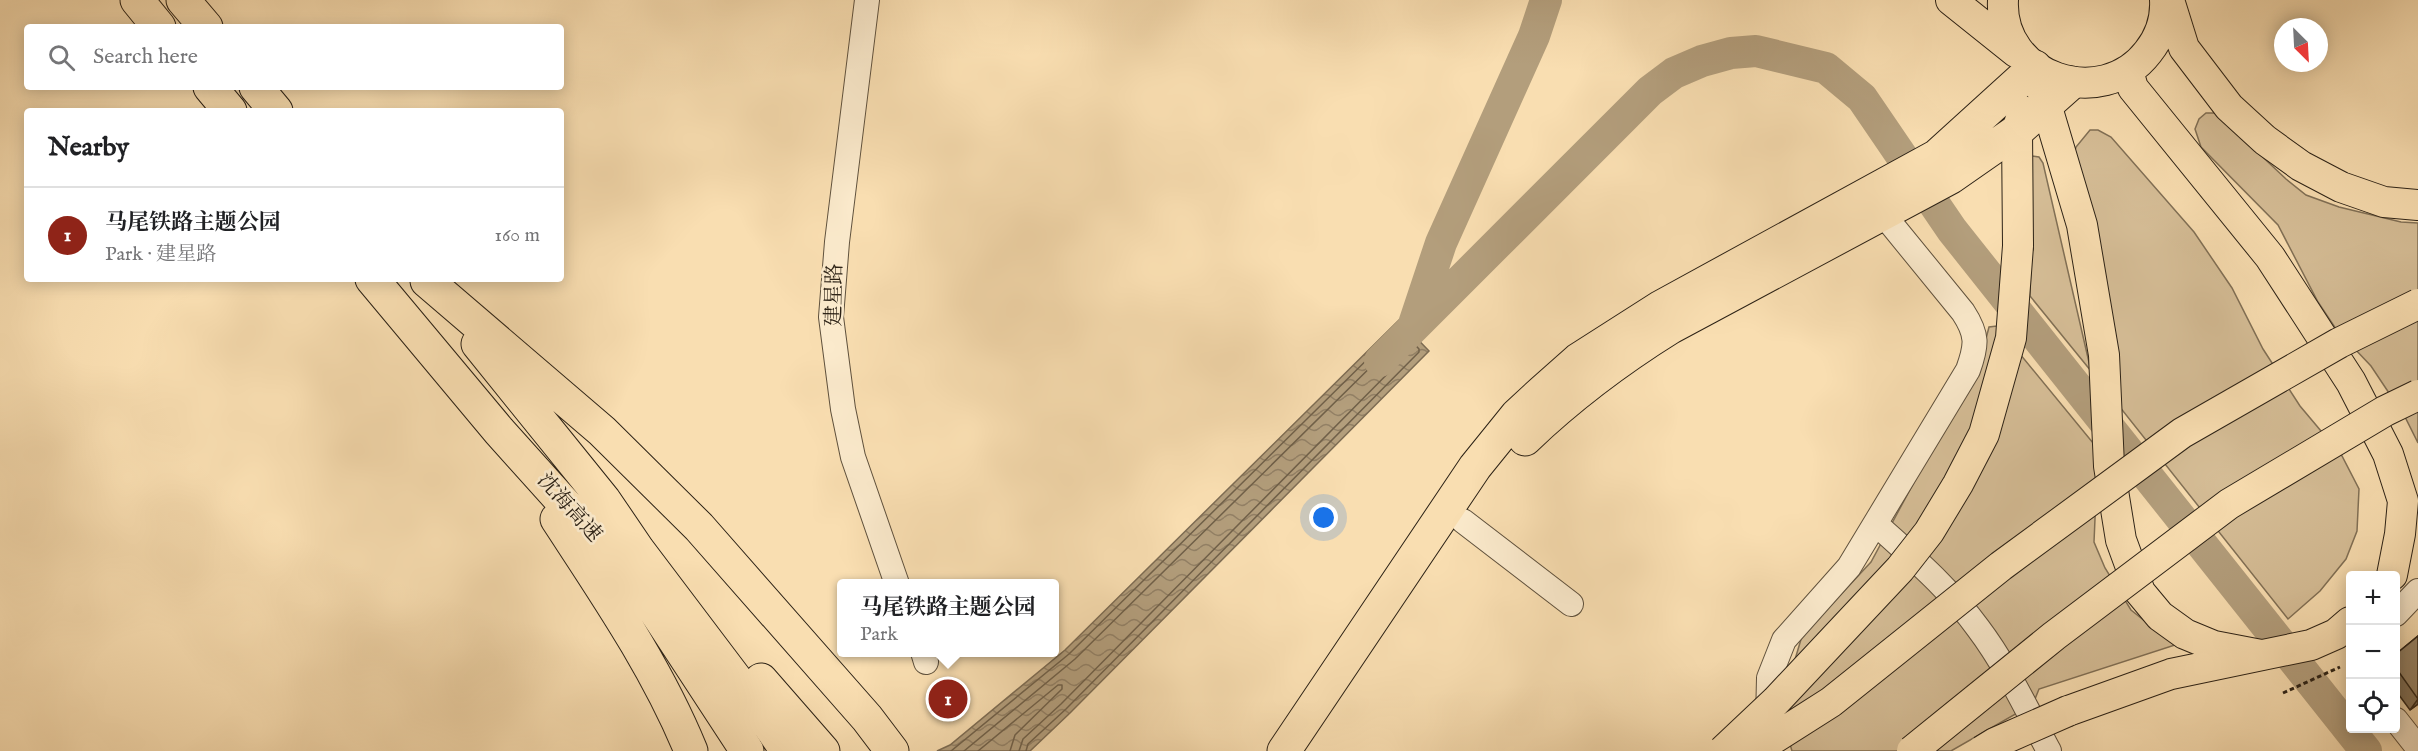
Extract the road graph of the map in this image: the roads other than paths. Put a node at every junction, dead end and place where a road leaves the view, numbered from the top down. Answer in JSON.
{"nodes":[{"id":1,"x":137,"y":0,"type":"edge"},
{"id":2,"x":183,"y":0,"type":"edge"},
{"id":3,"x":867,"y":0,"type":"edge"},
{"id":4,"x":1951,"y":0,"type":"edge"},
{"id":5,"x":2003,"y":0,"type":"edge"},
{"id":6,"x":2167,"y":0,"type":"edge"},
{"id":7,"x":157,"y":24,"type":"edge"},
{"id":8,"x":203,"y":24,"type":"edge"},
{"id":9,"x":2035,"y":67,"type":"junction"},
{"id":10,"x":2128,"y":71,"type":"junction"},
{"id":11,"x":2071,"y":83,"type":"junction"},
{"id":12,"x":212,"y":90,"type":"edge"},
{"id":13,"x":258,"y":90,"type":"edge"},
{"id":14,"x":2047,"y":107,"type":"junction"},
{"id":15,"x":228,"y":108,"type":"edge"},
{"id":16,"x":274,"y":108,"type":"edge"},
{"id":17,"x":2017,"y":131,"type":"junction"},
{"id":18,"x":1944,"y":166,"type":"junction"},
{"id":19,"x":1877,"y":202,"type":"junction"},
{"id":20,"x":2418,"y":205,"type":"edge"},
{"id":21,"x":375,"y":282,"type":"edge"},
{"id":22,"x":428,"y":282,"type":"edge"},
{"id":23,"x":428,"y":282,"type":"edge"},
{"id":24,"x":2418,"y":304,"type":"edge"},
{"id":25,"x":2418,"y":395,"type":"edge"},
{"id":26,"x":500,"y":431,"type":"junction"},
{"id":27,"x":604,"y":500,"type":"junction"},
{"id":28,"x":1463,"y":521,"type":"junction"},
{"id":29,"x":1876,"y":524,"type":"junction"},
{"id":30,"x":2418,"y":544,"type":"edge"},
{"id":31,"x":2393,"y":571,"type":"edge"},
{"id":32,"x":2395,"y":571,"type":"edge"},
{"id":33,"x":895,"y":579,"type":"edge"},
{"id":34,"x":2418,"y":591,"type":"edge"},
{"id":35,"x":1571,"y":604,"type":"dead end"},
{"id":36,"x":2400,"y":610,"type":"edge"},
{"id":37,"x":2346,"y":625,"type":"edge"},
{"id":38,"x":2261,"y":655,"type":"junction"},
{"id":39,"x":2400,"y":725,"type":"edge"},
{"id":40,"x":685,"y":742,"type":"edge"},
{"id":41,"x":2418,"y":748,"type":"edge"},
{"id":42,"x":747,"y":751,"type":"edge"},
{"id":43,"x":788,"y":751,"type":"edge"},
{"id":44,"x":823,"y":751,"type":"edge"},
{"id":45,"x":892,"y":751,"type":"edge"},
{"id":46,"x":1284,"y":751,"type":"edge"},
{"id":47,"x":1311,"y":751,"type":"edge"},
{"id":48,"x":1723,"y":751,"type":"edge"},
{"id":49,"x":1754,"y":751,"type":"edge"},
{"id":50,"x":1777,"y":751,"type":"edge"},
{"id":51,"x":1912,"y":751,"type":"edge"},
{"id":52,"x":1982,"y":751,"type":"edge"},
{"id":53,"x":2049,"y":751,"type":"edge"}],
"edges":[{"from":1,"to":7,"type":"highway"},
{"from":2,"to":8,"type":"highway"},
{"from":3,"to":33,"type":"street","name":"建星路"},
{"from":4,"to":9,"type":"main road"},
{"from":5,"to":9,"type":"main road"},
{"from":6,"to":10,"type":"main road"},
{"from":6,"to":20,"type":"main road"},
{"from":9,"to":11,"type":"main road"},
{"from":9,"to":14,"type":"main road"},
{"from":9,"to":17,"type":"main road"},
{"from":9,"to":18,"type":"highway"},
{"from":10,"to":11,"type":"main road"},
{"from":10,"to":31,"type":"main road"},
{"from":11,"to":14,"type":"highway"},
{"from":12,"to":15,"type":"highway"},
{"from":13,"to":16,"type":"highway"},
{"from":14,"to":17,"type":"highway"},
{"from":14,"to":38,"type":"main road"},
{"from":17,"to":18,"type":"highway"},
{"from":17,"to":48,"type":"main road","bridge":true},
{"from":18,"to":19,"type":"highway"},
{"from":19,"to":28,"type":"highway"},
{"from":19,"to":29,"type":"street"},
{"from":19,"to":46,"type":"highway"},
{"from":21,"to":26,"type":"highway","name":"沈海高速"},
{"from":22,"to":27,"type":"highway","name":"沈海高速"},
{"from":23,"to":45,"type":"highway"},
{"from":24,"to":49,"type":"main road","bridge":true},
{"from":25,"to":51,"type":"main road","bridge":true},
{"from":26,"to":40,"type":"highway"},
{"from":26,"to":42,"type":"highway","name":"沈海高速"},
{"from":27,"to":43,"type":"highway","name":"沈海高速"},
{"from":27,"to":44,"type":"highway"},
{"from":28,"to":35,"type":"street"},
{"from":28,"to":47,"type":"highway"},
{"from":29,"to":50,"type":"street"},
{"from":29,"to":53,"type":"street"},
{"from":30,"to":32,"type":"main road"},
{"from":34,"to":36,"type":"street"},
{"from":37,"to":38,"type":"main road"},
{"from":38,"to":52,"type":"main road","bridge":true},
{"from":39,"to":41,"type":"street"}]}
